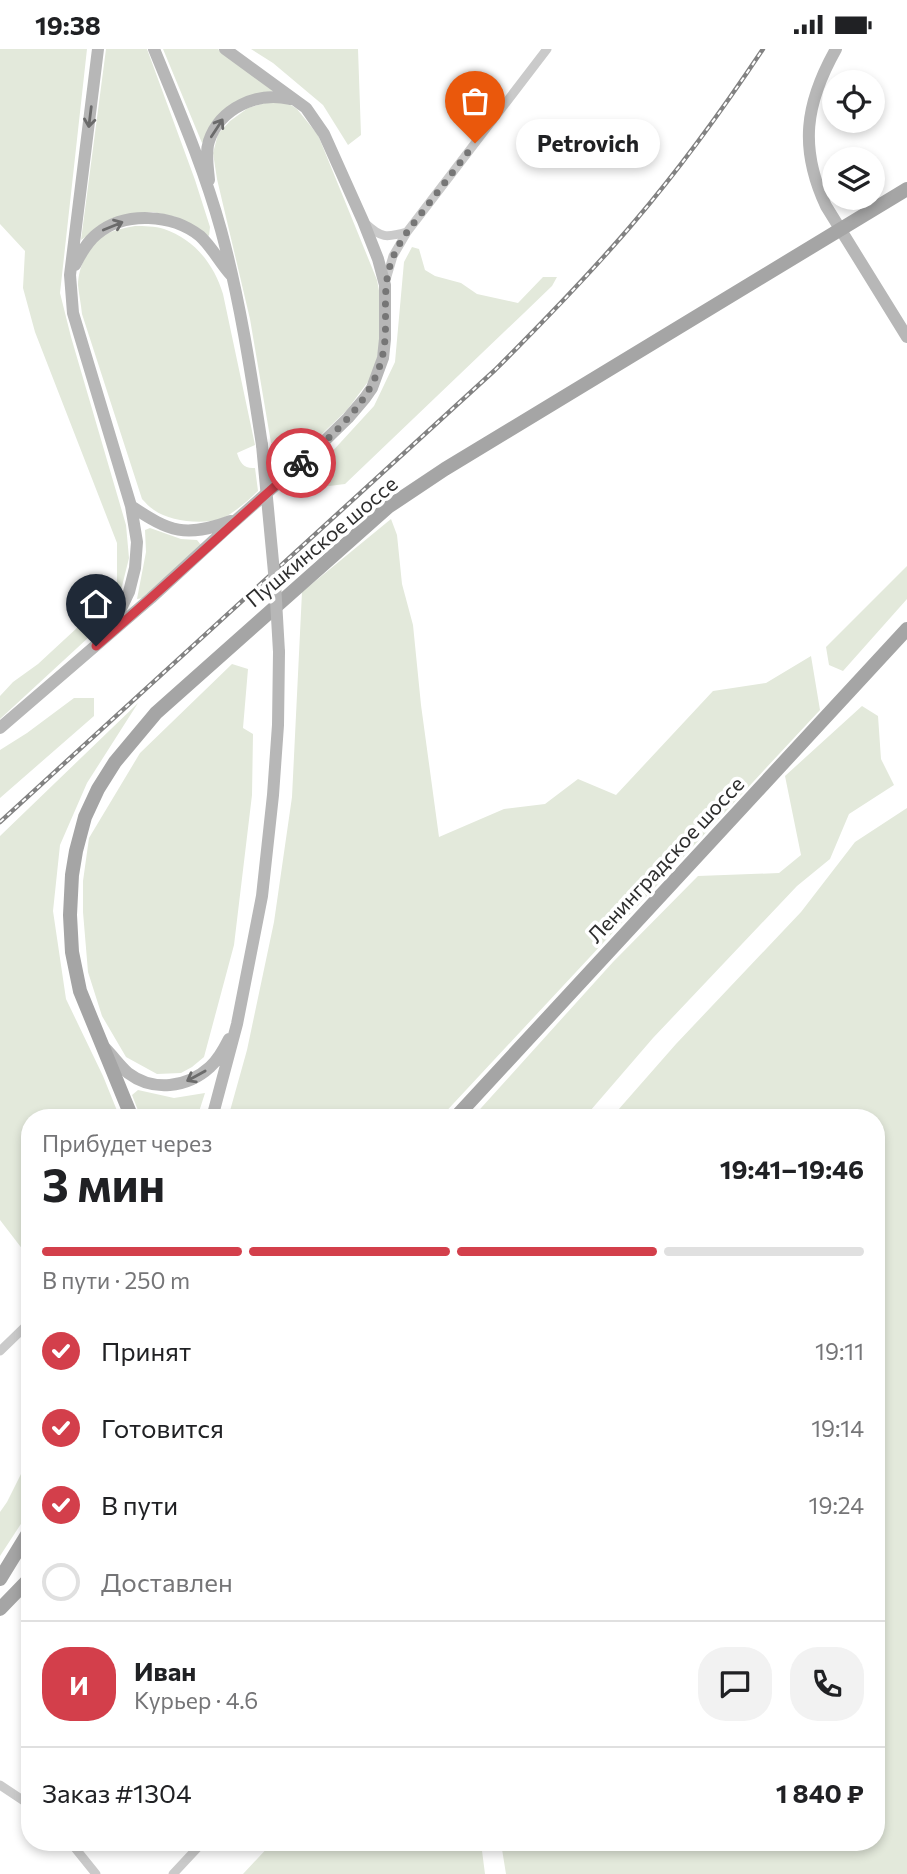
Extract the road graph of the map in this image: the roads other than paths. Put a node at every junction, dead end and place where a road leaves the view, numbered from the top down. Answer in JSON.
{"nodes":[{"id":1,"x":98,"y":49,"type":"edge"},
{"id":2,"x":154,"y":49,"type":"edge"},
{"id":3,"x":225,"y":49,"type":"edge"},
{"id":4,"x":547,"y":49,"type":"edge"},
{"id":5,"x":836,"y":49,"type":"edge"},
{"id":6,"x":299,"y":102,"type":"junction"},
{"id":7,"x":907,"y":189,"type":"edge"},
{"id":8,"x":210,"y":194,"type":"junction"},
{"id":9,"x":363,"y":221,"type":"junction"},
{"id":10,"x":840,"y":230,"type":"junction"},
{"id":11,"x":407,"y":232,"type":"junction"},
{"id":12,"x":71,"y":275,"type":"junction"},
{"id":13,"x":233,"y":277,"type":"junction"},
{"id":14,"x":385,"y":285,"type":"junction"},
{"id":15,"x":907,"y":337,"type":"edge"},
{"id":16,"x":131,"y":506,"type":"junction"},
{"id":17,"x":239,"y":518,"type":"junction"},
{"id":18,"x":907,"y":629,"type":"edge"},
{"id":19,"x":96,"y":646,"type":"junction"},
{"id":20,"x":0,"y":729,"type":"edge"},
{"id":21,"x":237,"y":1024,"type":"junction"},
{"id":22,"x":102,"y":1045,"type":"junction"},
{"id":23,"x":128,"y":1109,"type":"edge"},
{"id":24,"x":214,"y":1109,"type":"edge"},
{"id":25,"x":462,"y":1109,"type":"edge"},
{"id":26,"x":21,"y":1331,"type":"edge"},
{"id":27,"x":0,"y":1351,"type":"edge"},
{"id":28,"x":21,"y":1545,"type":"edge"},
{"id":29,"x":0,"y":1579,"type":"edge"},
{"id":30,"x":21,"y":1587,"type":"edge"},
{"id":31,"x":0,"y":1609,"type":"edge"},
{"id":32,"x":0,"y":1785,"type":"edge"},
{"id":33,"x":21,"y":1799,"type":"edge"},
{"id":34,"x":77,"y":1851,"type":"edge"},
{"id":35,"x":195,"y":1851,"type":"edge"},
{"id":36,"x":96,"y":1874,"type":"edge"},
{"id":37,"x":173,"y":1874,"type":"edge"}],
"edges":[{"from":1,"to":12,"type":"street","one_way":true},
{"from":2,"to":8,"type":"street"},
{"from":3,"to":6,"type":"street"},
{"from":4,"to":11,"type":"street"},
{"from":5,"to":10,"type":"street"},
{"from":8,"to":6,"type":"street","one_way":true},
{"from":6,"to":9,"type":"street"},
{"from":7,"to":10,"type":"main road","name":"Пушкинское шоссе"},
{"from":8,"to":13,"type":"street"},
{"from":9,"to":11,"type":"street"},
{"from":9,"to":14,"type":"street"},
{"from":10,"to":15,"type":"street"},
{"from":10,"to":22,"type":"main road","name":"Пушкинское шоссе"},
{"from":11,"to":14,"type":"street"},
{"from":12,"to":13,"type":"street","one_way":true},
{"from":12,"to":16,"type":"street"},
{"from":13,"to":21,"type":"street","bridge":true},
{"from":14,"to":17,"type":"street"},
{"from":16,"to":17,"type":"street"},
{"from":16,"to":19,"type":"street"},
{"from":17,"to":19,"type":"street"},
{"from":18,"to":25,"type":"main road","name":"Ленинградское шоссе"},
{"from":19,"to":20,"type":"street"},
{"from":21,"to":22,"type":"street","one_way":true},
{"from":21,"to":24,"type":"street"},
{"from":22,"to":23,"type":"main road","name":"Пушкинское шоссе"},
{"from":26,"to":27,"type":"street"},
{"from":28,"to":29,"type":"main road"},
{"from":30,"to":31,"type":"main road"},
{"from":32,"to":33,"type":"street"},
{"from":34,"to":36,"type":"street"},
{"from":35,"to":37,"type":"street"}]}
